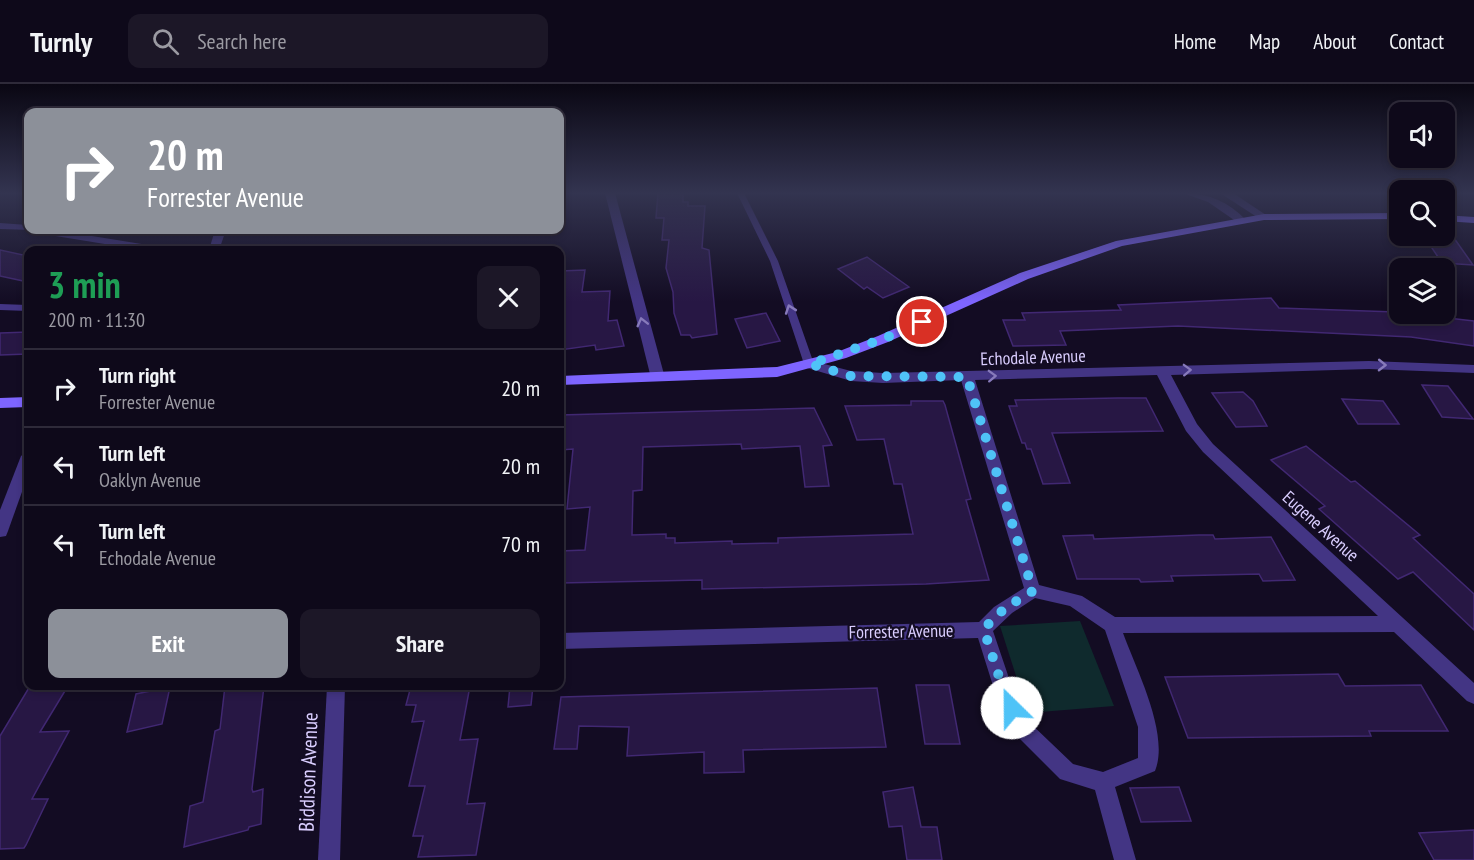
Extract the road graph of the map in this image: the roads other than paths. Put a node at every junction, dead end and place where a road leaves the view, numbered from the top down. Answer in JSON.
{"nodes":[{"id":1,"x":619,"y":229,"type":"edge"},
{"id":2,"x":758,"y":229,"type":"edge"},
{"id":3,"x":1190,"y":229,"type":"edge"},
{"id":4,"x":62,"y":234,"type":"edge"},
{"id":5,"x":135,"y":246,"type":"edge"},
{"id":6,"x":0,"y":306,"type":"edge"},
{"id":7,"x":24,"y":308,"type":"edge"},
{"id":8,"x":810,"y":364,"type":"junction"},
{"id":9,"x":1474,"y":369,"type":"edge"},
{"id":10,"x":1162,"y":371,"type":"junction"},
{"id":11,"x":967,"y":377,"type":"junction"},
{"id":12,"x":658,"y":378,"type":"junction"},
{"id":13,"x":564,"y":381,"type":"edge"},
{"id":14,"x":24,"y":402,"type":"edge"},
{"id":15,"x":0,"y":403,"type":"edge"},
{"id":16,"x":24,"y":467,"type":"edge"},
{"id":17,"x":0,"y":531,"type":"edge"},
{"id":18,"x":1033,"y":591,"type":"junction"},
{"id":19,"x":1399,"y":624,"type":"junction"},
{"id":20,"x":1112,"y":625,"type":"junction"},
{"id":21,"x":984,"y":630,"type":"junction"},
{"id":22,"x":564,"y":641,"type":"edge"},
{"id":23,"x":336,"y":690,"type":"edge"},
{"id":24,"x":1474,"y":695,"type":"edge"},
{"id":25,"x":1103,"y":782,"type":"junction"},
{"id":26,"x":329,"y":860,"type":"edge"},
{"id":27,"x":1125,"y":860,"type":"edge"}],
"edges":[{"from":12,"to":1,"type":"street","one_way":true},
{"from":8,"to":2,"type":"lane","one_way":true},
{"from":3,"to":8,"type":"main road"},
{"from":4,"to":5,"type":"street"},
{"from":6,"to":7,"type":"lane"},
{"from":8,"to":11,"type":"street","name":"Echodale Avenue"},
{"from":8,"to":12,"type":"main road","name":"Echodale Avenue"},
{"from":10,"to":9,"type":"street","name":"Echodale Avenue","one_way":true},
{"from":11,"to":10,"type":"street","name":"Echodale Avenue","one_way":true},
{"from":10,"to":19,"type":"street","name":"Eugene Avenue"},
{"from":11,"to":18,"type":"street"},
{"from":12,"to":13,"type":"main road","name":"Echodale Avenue"},
{"from":14,"to":15,"type":"main road"},
{"from":16,"to":17,"type":"street"},
{"from":18,"to":20,"type":"street"},
{"from":18,"to":21,"type":"street"},
{"from":19,"to":20,"type":"street"},
{"from":19,"to":24,"type":"street","name":"Eugene Avenue"},
{"from":20,"to":25,"type":"street"},
{"from":21,"to":22,"type":"street","name":"Forrester Avenue"},
{"from":21,"to":25,"type":"street"},
{"from":23,"to":26,"type":"street","name":"Biddison Avenue"},
{"from":25,"to":27,"type":"street"}]}
